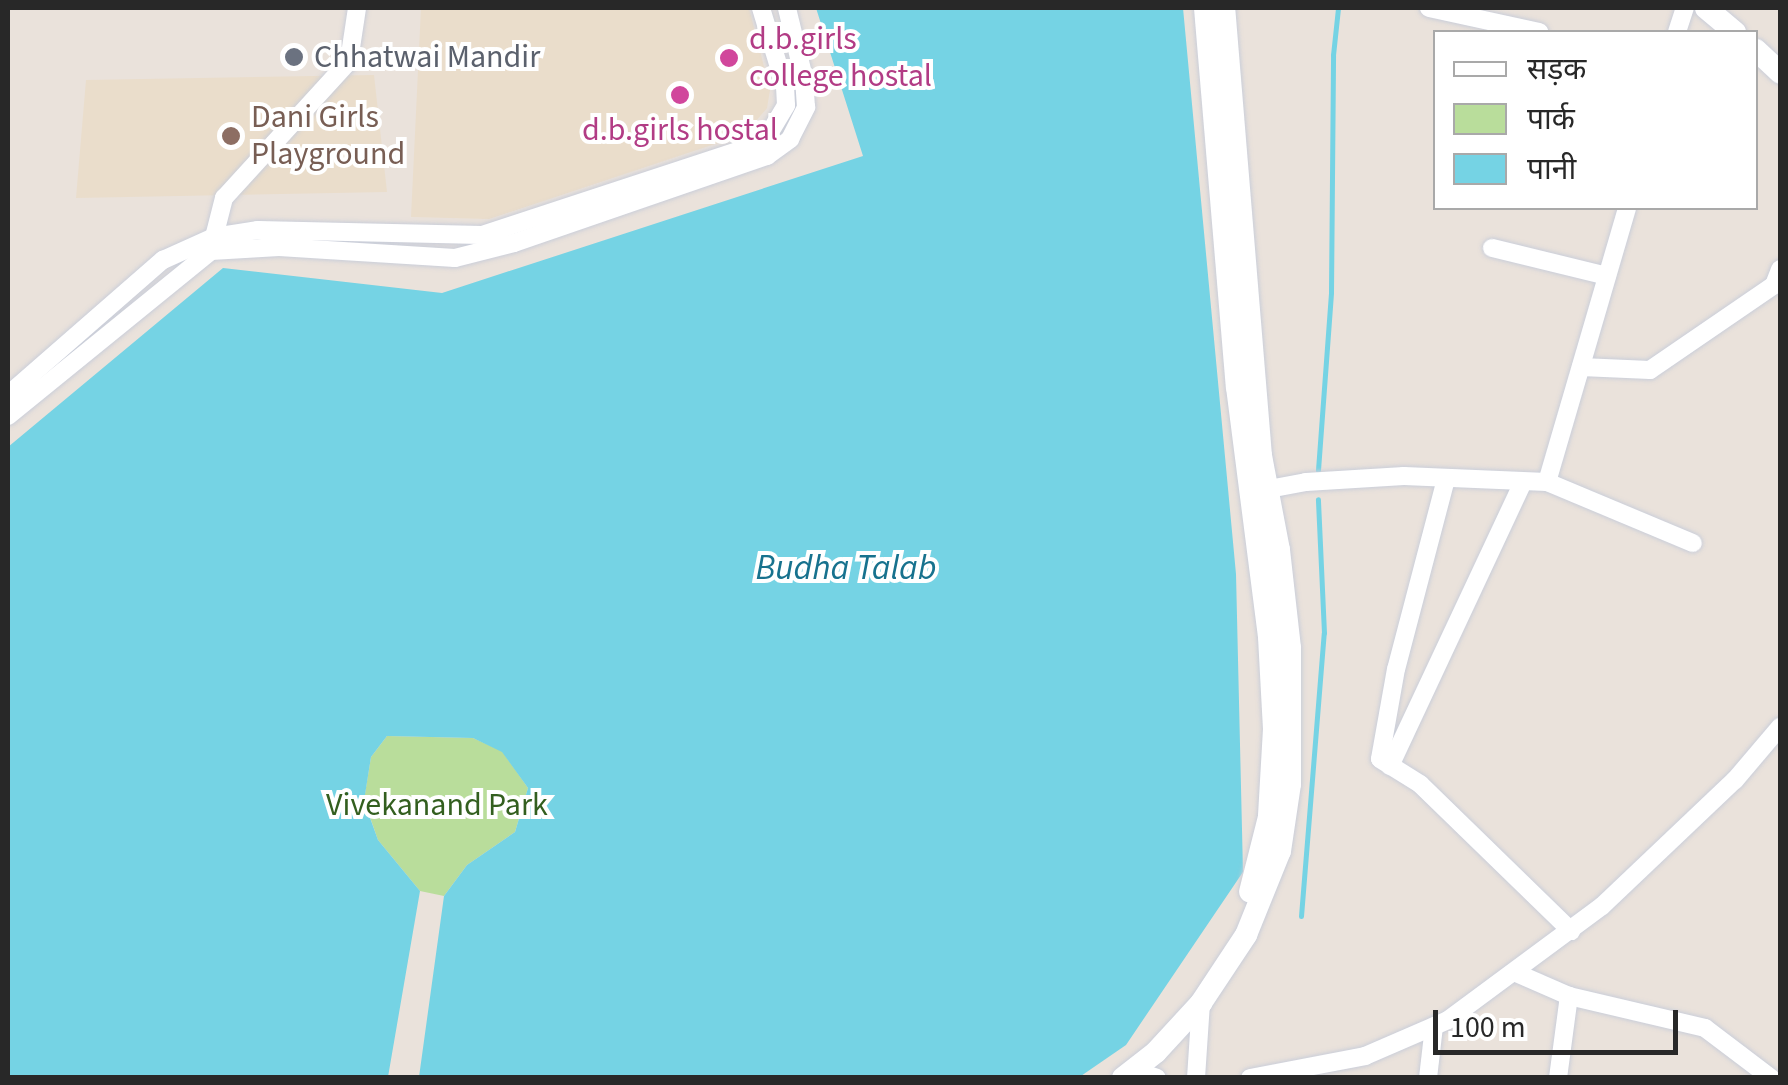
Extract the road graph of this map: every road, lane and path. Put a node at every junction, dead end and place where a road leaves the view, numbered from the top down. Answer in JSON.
{"nodes":[{"id":1,"x":358,"y":8,"type":"edge"},
{"id":2,"x":761,"y":8,"type":"edge"},
{"id":3,"x":787,"y":8,"type":"edge"},
{"id":4,"x":1204,"y":8,"type":"edge"},
{"id":5,"x":1224,"y":8,"type":"edge"},
{"id":6,"x":1429,"y":8,"type":"edge"},
{"id":7,"x":1706,"y":8,"type":"edge"},
{"id":8,"x":1530,"y":30,"type":"edge"},
{"id":9,"x":1733,"y":30,"type":"edge"},
{"id":10,"x":1758,"y":52,"type":"edge"},
{"id":11,"x":1780,"y":72,"type":"edge"},
{"id":12,"x":1626,"y":210,"type":"edge"},
{"id":13,"x":212,"y":244,"type":"junction"},
{"id":14,"x":1492,"y":248,"type":"dead end"},
{"id":15,"x":1780,"y":269,"type":"edge"},
{"id":16,"x":1607,"y":276,"type":"junction"},
{"id":17,"x":1582,"y":367,"type":"junction"},
{"id":18,"x":8,"y":396,"type":"edge"},
{"id":19,"x":8,"y":416,"type":"edge"},
{"id":20,"x":1446,"y":479,"type":"junction"},
{"id":21,"x":1547,"y":482,"type":"junction"},
{"id":22,"x":1522,"y":484,"type":"junction"},
{"id":23,"x":1257,"y":492,"type":"junction"},
{"id":24,"x":1693,"y":543,"type":"dead end"},
{"id":25,"x":1780,"y":726,"type":"edge"},
{"id":26,"x":1390,"y":766,"type":"junction"},
{"id":27,"x":1571,"y":931,"type":"junction"},
{"id":28,"x":1514,"y":972,"type":"junction"},
{"id":29,"x":1205,"y":995,"type":"junction"},
{"id":30,"x":1569,"y":996,"type":"junction"},
{"id":31,"x":1434,"y":1026,"type":"junction"},
{"id":32,"x":1128,"y":1074,"type":"edge"},
{"id":33,"x":1158,"y":1078,"type":"edge"},
{"id":34,"x":1196,"y":1078,"type":"edge"},
{"id":35,"x":1250,"y":1078,"type":"edge"},
{"id":36,"x":1428,"y":1078,"type":"edge"},
{"id":37,"x":1558,"y":1078,"type":"edge"},
{"id":38,"x":1771,"y":1078,"type":"edge"}],
"edges":[{"from":1,"to":13,"type":"street"},
{"from":2,"to":13,"type":"street"},
{"from":3,"to":13,"type":"street"},
{"from":4,"to":23,"type":"street"},
{"from":5,"to":23,"type":"street"},
{"from":6,"to":8,"type":"street"},
{"from":7,"to":9,"type":"street"},
{"from":10,"to":11,"type":"street"},
{"from":12,"to":16,"type":"street"},
{"from":13,"to":18,"type":"street"},
{"from":13,"to":19,"type":"street"},
{"from":14,"to":16,"type":"street"},
{"from":15,"to":17,"type":"street"},
{"from":16,"to":17,"type":"street"},
{"from":17,"to":21,"type":"street"},
{"from":20,"to":22,"type":"street"},
{"from":20,"to":23,"type":"street"},
{"from":20,"to":26,"type":"street"},
{"from":21,"to":22,"type":"street"},
{"from":21,"to":24,"type":"street"},
{"from":22,"to":26,"type":"street"},
{"from":23,"to":29,"type":"street"},
{"from":25,"to":27,"type":"street"},
{"from":26,"to":27,"type":"street"},
{"from":27,"to":28,"type":"street"},
{"from":28,"to":30,"type":"street"},
{"from":28,"to":31,"type":"street"},
{"from":29,"to":32,"type":"street"},
{"from":29,"to":34,"type":"street"},
{"from":30,"to":37,"type":"street"},
{"from":30,"to":38,"type":"street"},
{"from":31,"to":35,"type":"street"},
{"from":31,"to":36,"type":"street"},
{"from":32,"to":33,"type":"street"}]}
